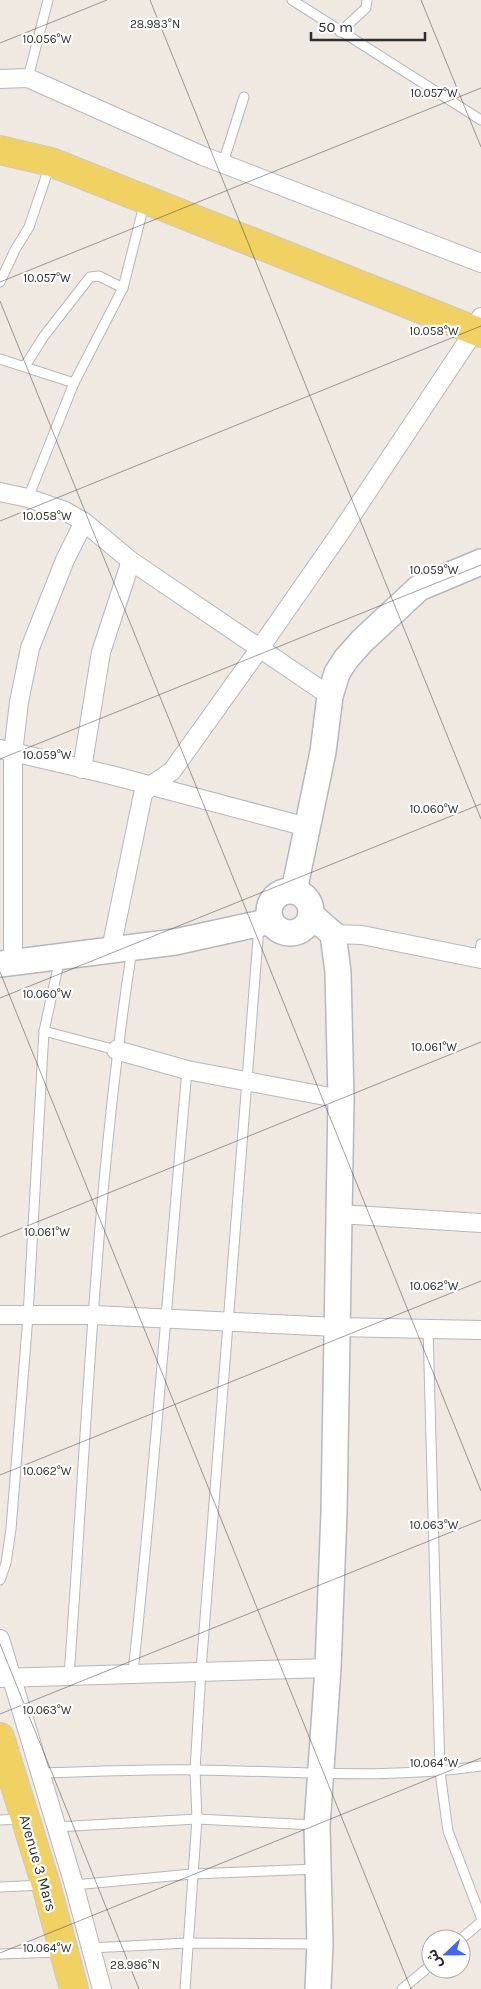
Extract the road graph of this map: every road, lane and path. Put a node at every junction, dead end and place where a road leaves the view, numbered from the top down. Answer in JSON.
{"nodes":[{"id":1,"x":48,"y":0,"type":"edge"},
{"id":2,"x":292,"y":0,"type":"edge"},
{"id":3,"x":368,"y":0,"type":"edge"},
{"id":4,"x":340,"y":32,"type":"junction"},
{"id":5,"x":28,"y":78,"type":"junction"},
{"id":6,"x":0,"y":79,"type":"edge"},
{"id":7,"x":244,"y":97,"type":"dead end"},
{"id":8,"x":481,"y":120,"type":"edge"},
{"id":9,"x":0,"y":150,"type":"edge"},
{"id":10,"x":50,"y":162,"type":"junction"},
{"id":11,"x":223,"y":164,"type":"junction"},
{"id":12,"x":145,"y":199,"type":"junction"},
{"id":13,"x":481,"y":263,"type":"edge"},
{"id":14,"x":0,"y":282,"type":"edge"},
{"id":15,"x":123,"y":288,"type":"junction"},
{"id":16,"x":479,"y":327,"type":"edge"},
{"id":17,"x":0,"y":359,"type":"edge"},
{"id":18,"x":25,"y":366,"type":"junction"},
{"id":19,"x":74,"y":383,"type":"junction"},
{"id":20,"x":0,"y":492,"type":"edge"},
{"id":21,"x":28,"y":498,"type":"junction"},
{"id":22,"x":84,"y":522,"type":"junction"},
{"id":23,"x":131,"y":561,"type":"junction"},
{"id":24,"x":481,"y":562,"type":"edge"},
{"id":25,"x":260,"y":648,"type":"junction"},
{"id":26,"x":330,"y":696,"type":"junction"},
{"id":27,"x":7,"y":751,"type":"edge"},
{"id":28,"x":82,"y":769,"type":"junction"},
{"id":29,"x":150,"y":786,"type":"junction"},
{"id":30,"x":307,"y":827,"type":"junction"},
{"id":31,"x":294,"y":891,"type":"junction"},
{"id":32,"x":311,"y":915,"type":"junction"},
{"id":33,"x":266,"y":922,"type":"junction"},
{"id":34,"x":333,"y":934,"type":"junction"},
{"id":35,"x":122,"y":947,"type":"junction"},
{"id":36,"x":480,"y":954,"type":"edge"},
{"id":37,"x":61,"y":955,"type":"junction"},
{"id":38,"x":7,"y":963,"type":"edge"},
{"id":39,"x":44,"y":1031,"type":"junction"},
{"id":40,"x":116,"y":1050,"type":"junction"},
{"id":41,"x":187,"y":1070,"type":"junction"},
{"id":42,"x":249,"y":1082,"type":"junction"},
{"id":43,"x":341,"y":1099,"type":"junction"},
{"id":44,"x":338,"y":1214,"type":"junction"},
{"id":45,"x":481,"y":1223,"type":"edge"},
{"id":46,"x":0,"y":1315,"type":"edge"},
{"id":47,"x":28,"y":1316,"type":"junction"},
{"id":48,"x":94,"y":1316,"type":"junction"},
{"id":49,"x":164,"y":1320,"type":"junction"},
{"id":50,"x":230,"y":1321,"type":"junction"},
{"id":51,"x":336,"y":1327,"type":"junction"},
{"id":52,"x":428,"y":1328,"type":"junction"},
{"id":53,"x":481,"y":1330,"type":"edge"},
{"id":54,"x":0,"y":1580,"type":"edge"},
{"id":55,"x":0,"y":1639,"type":"edge"},
{"id":56,"x":328,"y":1668,"type":"junction"},
{"id":57,"x":201,"y":1670,"type":"junction"},
{"id":58,"x":133,"y":1672,"type":"junction"},
{"id":59,"x":69,"y":1676,"type":"junction"},
{"id":60,"x":6,"y":1678,"type":"edge"},
{"id":61,"x":0,"y":1737,"type":"edge"},
{"id":62,"x":481,"y":1766,"type":"edge"},
{"id":63,"x":195,"y":1770,"type":"junction"},
{"id":64,"x":440,"y":1772,"type":"junction"},
{"id":65,"x":39,"y":1773,"type":"junction"},
{"id":66,"x":321,"y":1774,"type":"junction"},
{"id":67,"x":197,"y":1818,"type":"junction"},
{"id":68,"x":12,"y":1820,"type":"edge"},
{"id":69,"x":317,"y":1826,"type":"junction"},
{"id":70,"x":56,"y":1827,"type":"junction"},
{"id":71,"x":319,"y":1869,"type":"junction"},
{"id":72,"x":192,"y":1874,"type":"junction"},
{"id":73,"x":46,"y":1885,"type":"junction"},
{"id":74,"x":74,"y":1886,"type":"junction"},
{"id":75,"x":0,"y":1887,"type":"edge"},
{"id":76,"x":481,"y":1917,"type":"edge"},
{"id":77,"x":481,"y":1922,"type":"edge"},
{"id":78,"x":471,"y":1930,"type":"edge"},
{"id":79,"x":188,"y":1943,"type":"junction"},
{"id":80,"x":320,"y":1944,"type":"junction"},
{"id":81,"x":90,"y":1948,"type":"junction"},
{"id":82,"x":63,"y":1952,"type":"junction"},
{"id":83,"x":0,"y":1954,"type":"edge"},
{"id":84,"x":421,"y":1973,"type":"edge"},
{"id":85,"x":74,"y":1989,"type":"edge"},
{"id":86,"x":102,"y":1989,"type":"edge"},
{"id":87,"x":186,"y":1989,"type":"edge"},
{"id":88,"x":318,"y":1989,"type":"edge"},
{"id":89,"x":402,"y":1989,"type":"edge"}],
"edges":[{"from":1,"to":5,"type":"lane"},
{"from":2,"to":4,"type":"lane"},
{"from":3,"to":4,"type":"lane"},
{"from":4,"to":8,"type":"lane"},
{"from":5,"to":6,"type":"street"},
{"from":5,"to":11,"type":"street"},
{"from":7,"to":11,"type":"lane"},
{"from":9,"to":10,"type":"main road"},
{"from":10,"to":12,"type":"main road"},
{"from":10,"to":14,"type":"lane"},
{"from":11,"to":13,"type":"street"},
{"from":12,"to":15,"type":"lane"},
{"from":12,"to":16,"type":"main road"},
{"from":15,"to":18,"type":"lane"},
{"from":15,"to":19,"type":"lane"},
{"from":16,"to":25,"type":"street"},
{"from":17,"to":18,"type":"lane"},
{"from":18,"to":19,"type":"lane"},
{"from":19,"to":21,"type":"lane"},
{"from":20,"to":21,"type":"street"},
{"from":21,"to":22,"type":"street"},
{"from":22,"to":23,"type":"street"},
{"from":22,"to":27,"type":"street"},
{"from":23,"to":25,"type":"street"},
{"from":23,"to":28,"type":"street"},
{"from":24,"to":26,"type":"street"},
{"from":25,"to":26,"type":"street"},
{"from":25,"to":29,"type":"street"},
{"from":26,"to":30,"type":"street"},
{"from":27,"to":28,"type":"street"},
{"from":27,"to":38,"type":"street"},
{"from":28,"to":29,"type":"street"},
{"from":29,"to":30,"type":"street"},
{"from":29,"to":35,"type":"street"},
{"from":30,"to":31,"type":"street"},
{"from":31,"to":32,"type":"street"},
{"from":31,"to":33,"type":"street"},
{"from":32,"to":33,"type":"street"},
{"from":32,"to":34,"type":"street"},
{"from":33,"to":35,"type":"street"},
{"from":33,"to":42,"type":"lane"},
{"from":34,"to":36,"type":"street"},
{"from":34,"to":43,"type":"street"},
{"from":35,"to":37,"type":"street"},
{"from":35,"to":40,"type":"lane"},
{"from":37,"to":38,"type":"street"},
{"from":37,"to":39,"type":"lane"},
{"from":39,"to":40,"type":"lane"},
{"from":39,"to":47,"type":"lane"},
{"from":40,"to":41,"type":"street"},
{"from":40,"to":48,"type":"lane"},
{"from":41,"to":42,"type":"street"},
{"from":41,"to":49,"type":"lane"},
{"from":42,"to":43,"type":"street"},
{"from":42,"to":50,"type":"lane"},
{"from":43,"to":44,"type":"street"},
{"from":44,"to":45,"type":"street"},
{"from":44,"to":51,"type":"street"},
{"from":46,"to":47,"type":"street"},
{"from":47,"to":48,"type":"street"},
{"from":47,"to":54,"type":"lane"},
{"from":48,"to":49,"type":"street"},
{"from":48,"to":59,"type":"lane"},
{"from":49,"to":50,"type":"street"},
{"from":49,"to":58,"type":"lane"},
{"from":50,"to":51,"type":"street"},
{"from":50,"to":57,"type":"lane"},
{"from":51,"to":52,"type":"street"},
{"from":51,"to":56,"type":"street"},
{"from":52,"to":53,"type":"street"},
{"from":52,"to":64,"type":"lane"},
{"from":55,"to":60,"type":"street"},
{"from":56,"to":57,"type":"street"},
{"from":56,"to":66,"type":"street"},
{"from":57,"to":58,"type":"street"},
{"from":57,"to":63,"type":"lane"},
{"from":58,"to":59,"type":"street"},
{"from":59,"to":60,"type":"street"},
{"from":60,"to":65,"type":"street"},
{"from":61,"to":68,"type":"main road","name":"Avenue 3 Mars"},
{"from":62,"to":64,"type":"lane"},
{"from":63,"to":65,"type":"lane"},
{"from":63,"to":66,"type":"lane"},
{"from":63,"to":67,"type":"lane"},
{"from":64,"to":66,"type":"lane"},
{"from":64,"to":76,"type":"lane"},
{"from":65,"to":70,"type":"street"},
{"from":66,"to":69,"type":"street"},
{"from":67,"to":69,"type":"lane"},
{"from":67,"to":70,"type":"lane"},
{"from":67,"to":72,"type":"lane"},
{"from":68,"to":73,"type":"main road","name":"Avenue 3 Mars"},
{"from":69,"to":71,"type":"street"},
{"from":70,"to":74,"type":"street"},
{"from":71,"to":72,"type":"lane"},
{"from":71,"to":80,"type":"street"},
{"from":72,"to":74,"type":"lane"},
{"from":72,"to":79,"type":"lane"},
{"from":73,"to":75,"type":"lane"},
{"from":73,"to":82,"type":"main road","name":"Avenue 3 Mars"},
{"from":74,"to":81,"type":"street"},
{"from":77,"to":78,"type":"lane"},
{"from":79,"to":80,"type":"lane"},
{"from":79,"to":81,"type":"lane"},
{"from":79,"to":87,"type":"lane"},
{"from":80,"to":88,"type":"street"},
{"from":81,"to":86,"type":"street"},
{"from":82,"to":83,"type":"lane"},
{"from":82,"to":85,"type":"main road","name":"Avenue 3 Mars"},
{"from":84,"to":89,"type":"lane"}]}
